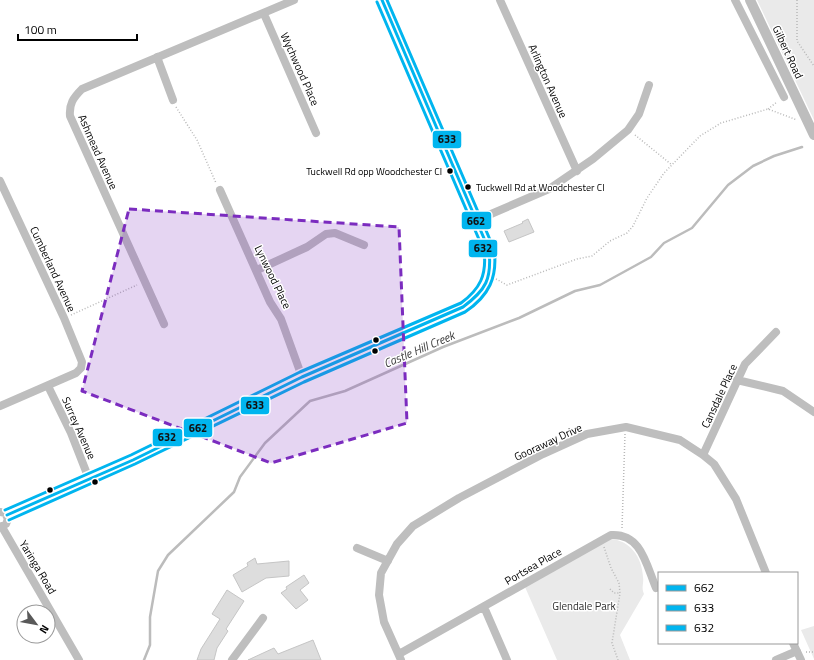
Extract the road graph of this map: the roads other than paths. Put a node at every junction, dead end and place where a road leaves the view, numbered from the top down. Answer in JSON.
{"nodes":[{"id":1,"x":294,"y":0,"type":"edge"},
{"id":2,"x":382,"y":0,"type":"edge"},
{"id":3,"x":500,"y":0,"type":"edge"},
{"id":4,"x":735,"y":0,"type":"edge"},
{"id":5,"x":750,"y":0,"type":"edge"},
{"id":6,"x":264,"y":14,"type":"junction"},
{"id":7,"x":157,"y":57,"type":"junction"},
{"id":8,"x":649,"y":85,"type":"dead end"},
{"id":9,"x":784,"y":97,"type":"road end"},
{"id":10,"x":173,"y":100,"type":"road end"},
{"id":11,"x":316,"y":132,"type":"dead end"},
{"id":12,"x":814,"y":136,"type":"edge"},
{"id":13,"x":577,"y":171,"type":"junction"},
{"id":14,"x":0,"y":181,"type":"edge"},
{"id":15,"x":220,"y":190,"type":"road end"},
{"id":16,"x":477,"y":220,"type":"junction"},
{"id":17,"x":364,"y":245,"type":"dead end"},
{"id":18,"x":257,"y":270,"type":"junction"},
{"id":19,"x":164,"y":324,"type":"dead end"},
{"id":20,"x":776,"y":332,"type":"dead end"},
{"id":21,"x":302,"y":377,"type":"junction"},
{"id":22,"x":737,"y":380,"type":"junction"},
{"id":23,"x":48,"y":386,"type":"junction"},
{"id":24,"x":0,"y":406,"type":"edge"},
{"id":25,"x":814,"y":412,"type":"edge"},
{"id":26,"x":703,"y":455,"type":"junction"},
{"id":27,"x":89,"y":479,"type":"junction"},
{"id":28,"x":3,"y":513,"type":"edge"},
{"id":29,"x":1,"y":527,"type":"edge"},
{"id":30,"x":358,"y":548,"type":"dead end"},
{"id":31,"x":388,"y":561,"type":"junction"},
{"id":32,"x":766,"y":572,"type":"edge"},
{"id":33,"x":656,"y":588,"type":"dead end"},
{"id":34,"x":484,"y":607,"type":"junction"},
{"id":35,"x":263,"y":618,"type":"dead end"},
{"id":36,"x":794,"y":644,"type":"edge"},
{"id":37,"x":797,"y":651,"type":"junction"},
{"id":38,"x":400,"y":657,"type":"edge"},
{"id":39,"x":78,"y":660,"type":"edge"},
{"id":40,"x":232,"y":660,"type":"edge"},
{"id":41,"x":507,"y":660,"type":"edge"},
{"id":42,"x":776,"y":660,"type":"edge"},
{"id":43,"x":801,"y":660,"type":"edge"}],
"edges":[{"from":1,"to":6,"type":"street","name":"Ashmead Avenue"},
{"from":2,"to":16,"type":"street"},
{"from":3,"to":13,"type":"street","name":"Arlington Avenue"},
{"from":4,"to":9,"type":"street"},
{"from":5,"to":12,"type":"main road","name":"Gilbert Road"},
{"from":6,"to":7,"type":"street","name":"Ashmead Avenue"},
{"from":6,"to":11,"type":"street","name":"Wychwood Place"},
{"from":7,"to":10,"type":"street"},
{"from":7,"to":19,"type":"street","name":"Ashmead Avenue"},
{"from":8,"to":13,"type":"street"},
{"from":13,"to":16,"type":"street"},
{"from":14,"to":23,"type":"street","name":"Cumberland Avenue"},
{"from":15,"to":18,"type":"street","name":"Lynwood Place"},
{"from":16,"to":21,"type":"street"},
{"from":17,"to":18,"type":"street"},
{"from":18,"to":21,"type":"street","name":"Lynwood Place"},
{"from":20,"to":22,"type":"street","name":"Cansdale Place"},
{"from":21,"to":27,"type":"street"},
{"from":22,"to":25,"type":"street"},
{"from":22,"to":26,"type":"street","name":"Cansdale Place"},
{"from":23,"to":24,"type":"street"},
{"from":23,"to":27,"type":"street","name":"Surrey Avenue"},
{"from":26,"to":31,"type":"street","name":"Gooraway Drive"},
{"from":26,"to":32,"type":"street","name":"Gooraway Drive"},
{"from":27,"to":28,"type":"street"},
{"from":28,"to":29,"type":"street"},
{"from":29,"to":39,"type":"street","name":"Yaringa Road"},
{"from":30,"to":31,"type":"street"},
{"from":31,"to":38,"type":"street","name":"Gooraway Drive"},
{"from":33,"to":34,"type":"street","name":"Portsea Place"},
{"from":34,"to":38,"type":"street","name":"Portsea Place"},
{"from":34,"to":41,"type":"street"},
{"from":35,"to":40,"type":"street"},
{"from":36,"to":37,"type":"street"},
{"from":37,"to":42,"type":"street"},
{"from":37,"to":43,"type":"street"}]}
